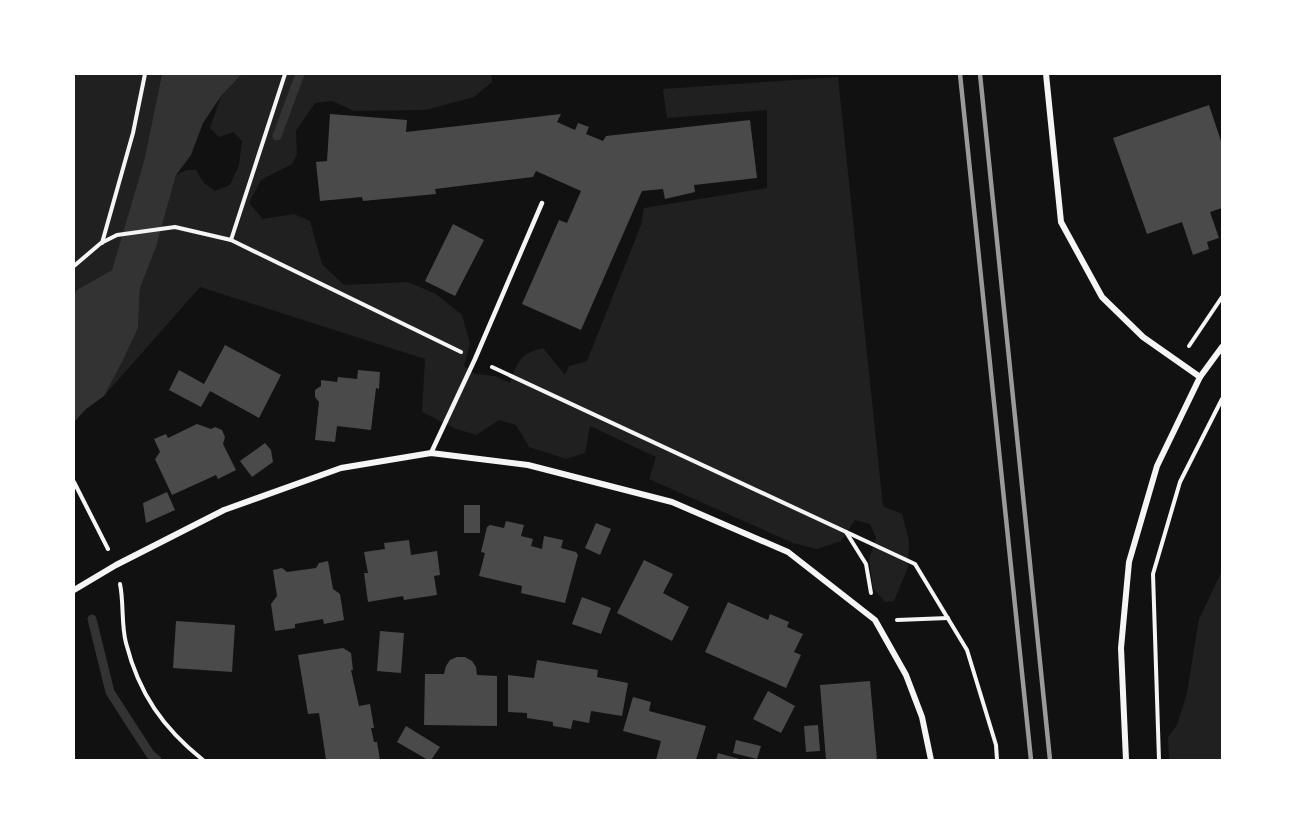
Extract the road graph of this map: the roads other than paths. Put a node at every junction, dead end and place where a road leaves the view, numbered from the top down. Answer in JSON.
{"nodes":[{"id":1,"x":1046,"y":74,"type":"edge"},
{"id":2,"x":542,"y":203,"type":"dead end"},
{"id":3,"x":1222,"y":347,"type":"edge"},
{"id":4,"x":1200,"y":377,"type":"junction"},
{"id":5,"x":430,"y":453,"type":"junction"},
{"id":6,"x":74,"y":590,"type":"edge"},
{"id":7,"x":931,"y":760,"type":"edge"},
{"id":8,"x":1126,"y":760,"type":"edge"}],
"edges":[{"from":1,"to":4,"type":"street"},
{"from":2,"to":5,"type":"lane"},
{"from":3,"to":4,"type":"street"},
{"from":4,"to":8,"type":"street"},
{"from":5,"to":6,"type":"street"},
{"from":5,"to":7,"type":"street"}]}
